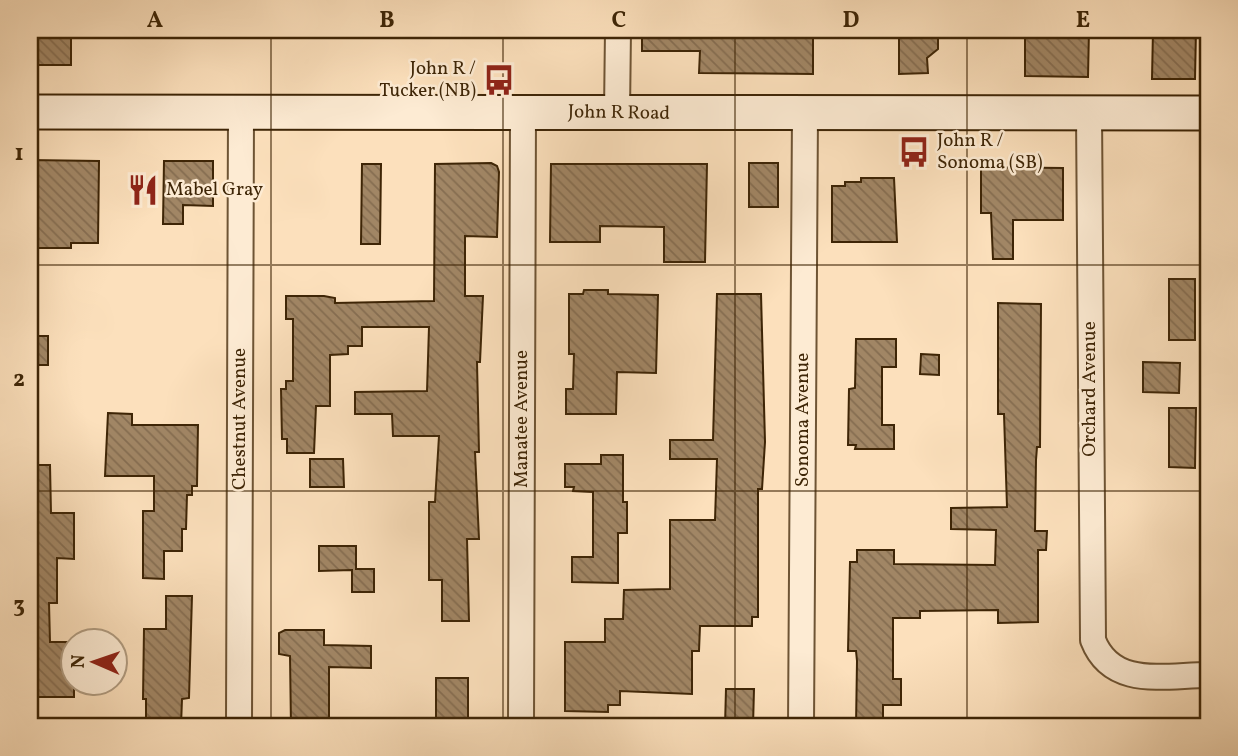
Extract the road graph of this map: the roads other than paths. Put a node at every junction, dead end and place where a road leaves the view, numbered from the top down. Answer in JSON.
{"nodes":[{"id":1,"x":618,"y":30,"type":"edge"},
{"id":2,"x":30,"y":112,"type":"edge"},
{"id":3,"x":241,"y":112,"type":"junction"},
{"id":4,"x":523,"y":112,"type":"junction"},
{"id":5,"x":617,"y":112,"type":"junction"},
{"id":6,"x":1089,"y":113,"type":"junction"},
{"id":7,"x":1208,"y":113,"type":"edge"},
{"id":8,"x":805,"y":114,"type":"junction"},
{"id":9,"x":1208,"y":675,"type":"edge"},
{"id":10,"x":239,"y":726,"type":"edge"},
{"id":11,"x":521,"y":726,"type":"edge"},
{"id":12,"x":801,"y":726,"type":"edge"}],
"edges":[{"from":1,"to":5,"type":"street"},
{"from":2,"to":3,"type":"main road","name":"John R Road"},
{"from":3,"to":4,"type":"main road","name":"John R Road"},
{"from":3,"to":10,"type":"street","name":"Chestnut Avenue"},
{"from":4,"to":5,"type":"main road","name":"John R Road"},
{"from":4,"to":11,"type":"street","name":"Manatee Avenue"},
{"from":5,"to":8,"type":"main road","name":"John R Road"},
{"from":6,"to":7,"type":"main road","name":"John R Road"},
{"from":6,"to":8,"type":"main road","name":"John R Road"},
{"from":6,"to":9,"type":"street","name":"Orchard Avenue"},
{"from":8,"to":12,"type":"street","name":"Sonoma Avenue"}]}
